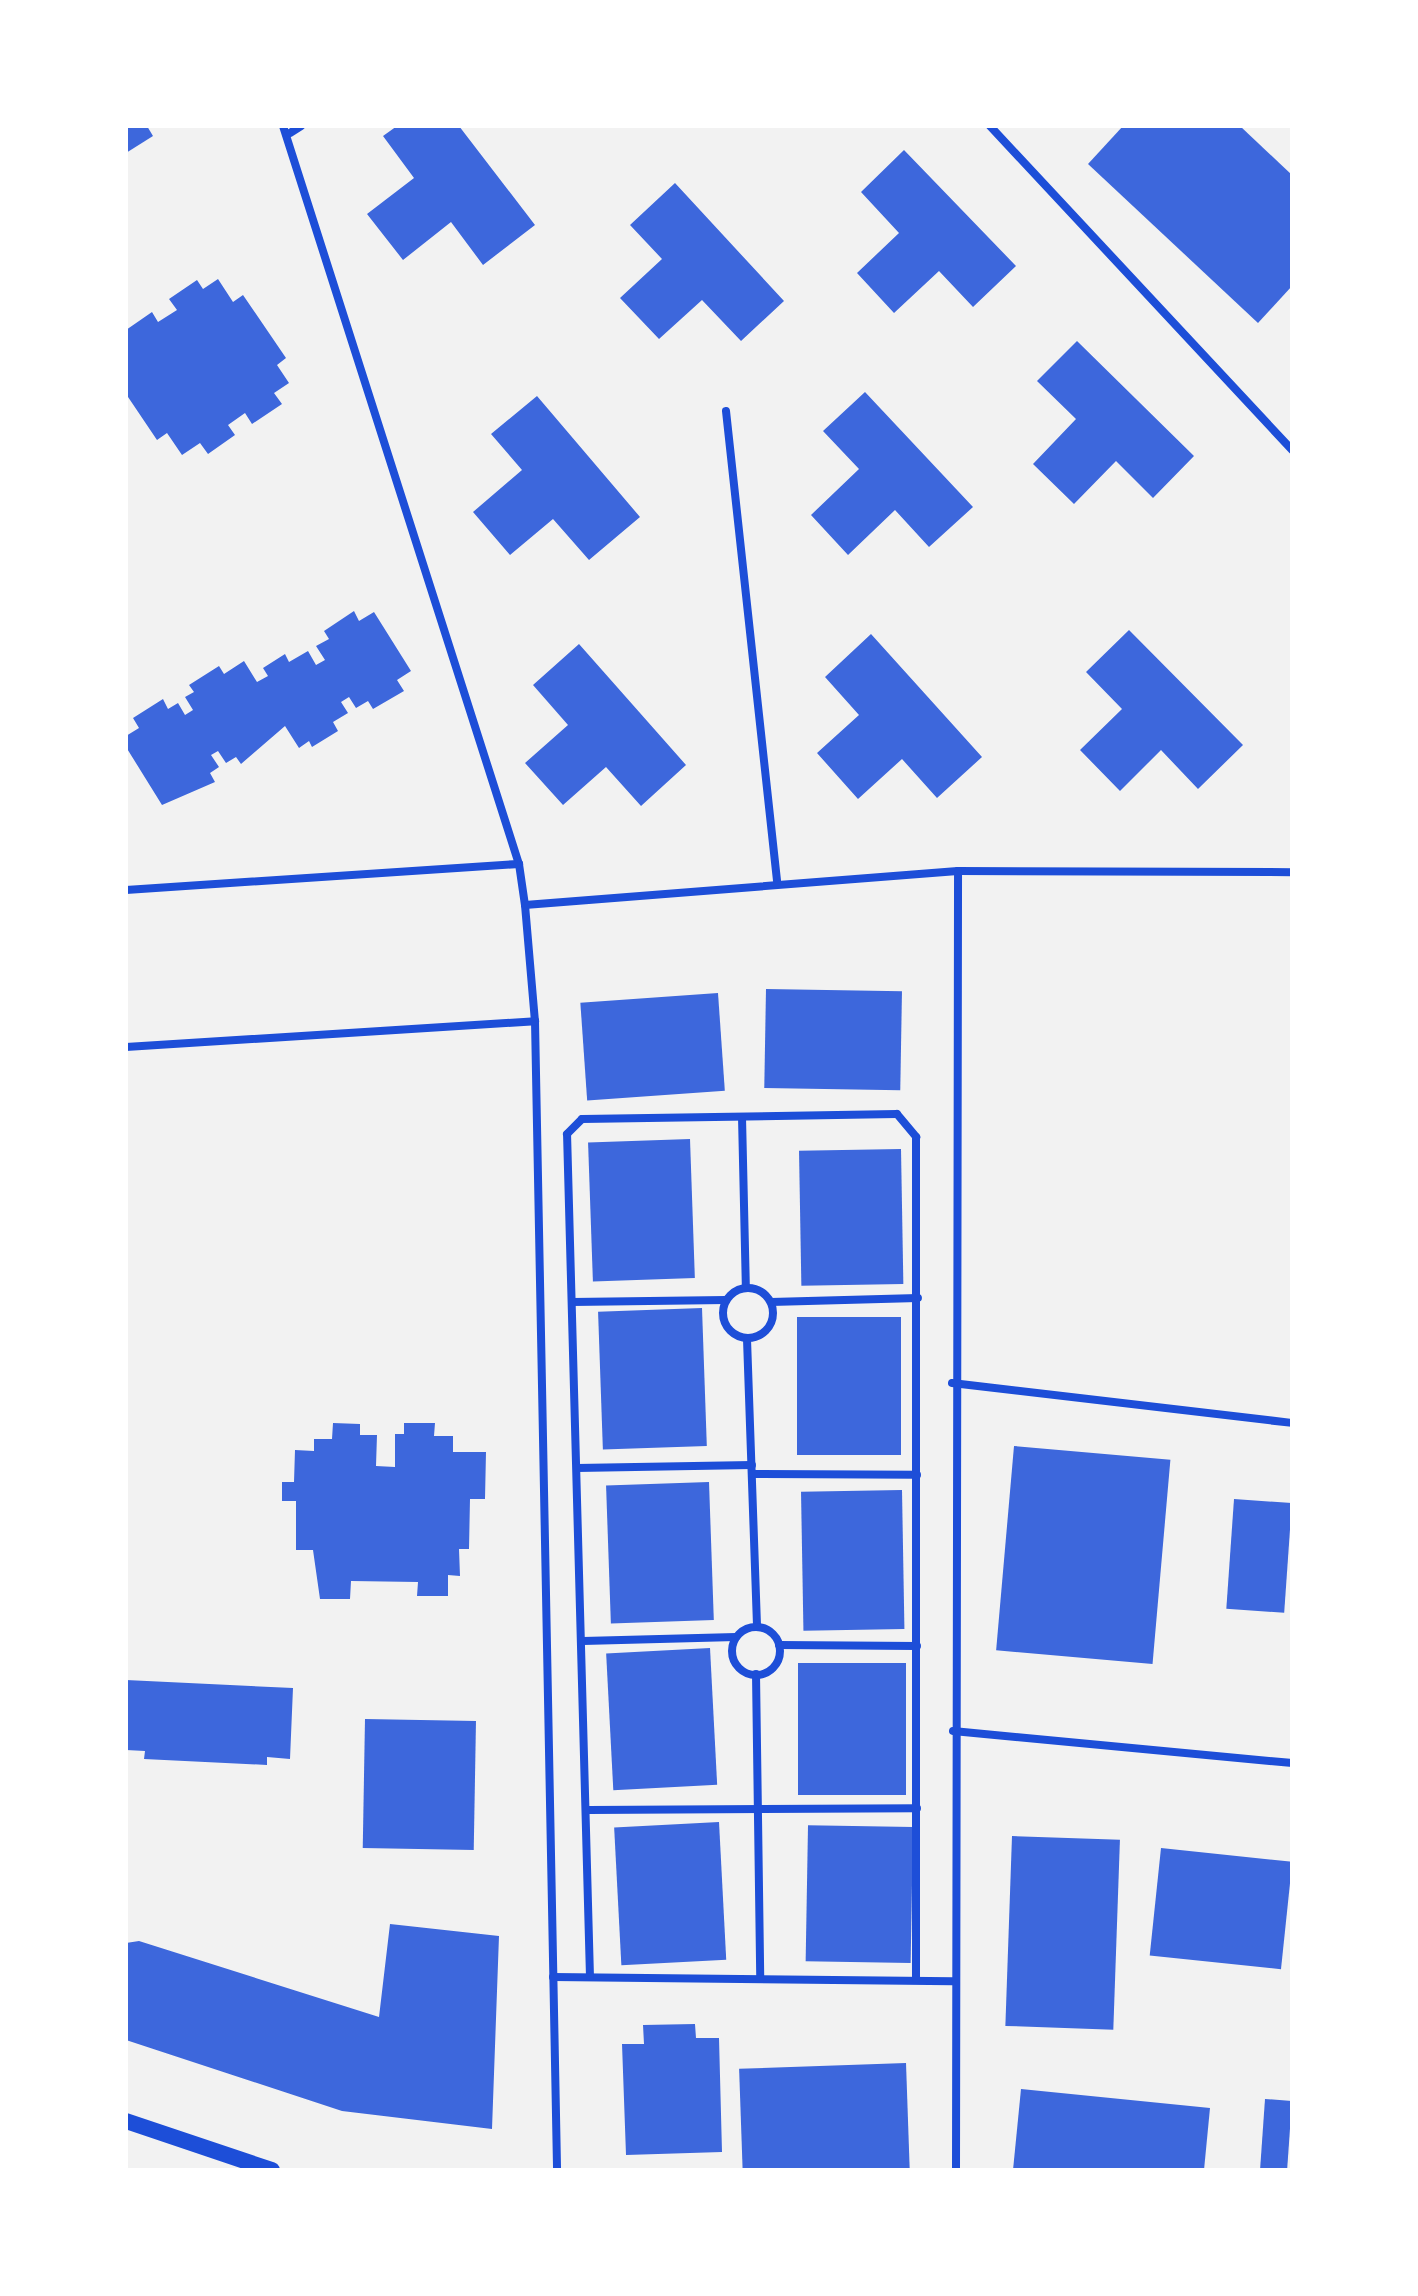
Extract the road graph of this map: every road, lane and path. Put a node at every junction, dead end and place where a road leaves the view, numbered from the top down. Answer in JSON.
{"nodes":[{"id":1,"x":301,"y":126,"type":"edge"},
{"id":2,"x":990,"y":126,"type":"edge"},
{"id":3,"x":287,"y":129,"type":"edge"},
{"id":4,"x":726,"y":411,"type":"dead end"},
{"id":5,"x":1292,"y":450,"type":"edge"},
{"id":6,"x":519,"y":864,"type":"junction"},
{"id":7,"x":958,"y":871,"type":"junction"},
{"id":8,"x":1292,"y":872,"type":"edge"},
{"id":9,"x":777,"y":881,"type":"junction"},
{"id":10,"x":126,"y":890,"type":"edge"},
{"id":11,"x":525,"y":905,"type":"junction"},
{"id":12,"x":535,"y":1021,"type":"junction"},
{"id":13,"x":126,"y":1047,"type":"edge"},
{"id":14,"x":742,"y":1117,"type":"junction"},
{"id":15,"x":746,"y":1288,"type":"junction"},
{"id":16,"x":918,"y":1298,"type":"junction"},
{"id":17,"x":726,"y":1300,"type":"junction"},
{"id":18,"x":572,"y":1302,"type":"junction"},
{"id":19,"x":771,"y":1302,"type":"junction"},
{"id":20,"x":747,"y":1339,"type":"junction"},
{"id":21,"x":952,"y":1383,"type":"junction"},
{"id":22,"x":1292,"y":1423,"type":"edge"},
{"id":23,"x":577,"y":1468,"type":"junction"},
{"id":24,"x":752,"y":1470,"type":"junction"},
{"id":25,"x":917,"y":1475,"type":"junction"},
{"id":26,"x":757,"y":1627,"type":"junction"},
{"id":27,"x":736,"y":1637,"type":"junction"},
{"id":28,"x":583,"y":1641,"type":"junction"},
{"id":29,"x":779,"y":1645,"type":"junction"},
{"id":30,"x":917,"y":1646,"type":"junction"},
{"id":31,"x":756,"y":1674,"type":"junction"},
{"id":32,"x":953,"y":1731,"type":"junction"},
{"id":33,"x":1292,"y":1763,"type":"edge"},
{"id":34,"x":917,"y":1808,"type":"junction"},
{"id":35,"x":759,"y":1809,"type":"junction"},
{"id":36,"x":589,"y":1810,"type":"junction"},
{"id":37,"x":553,"y":1977,"type":"junction"},
{"id":38,"x":590,"y":1977,"type":"junction"},
{"id":39,"x":760,"y":1977,"type":"junction"},
{"id":40,"x":916,"y":1979,"type":"junction"},
{"id":41,"x":953,"y":1981,"type":"junction"},
{"id":42,"x":126,"y":2121,"type":"edge"},
{"id":43,"x":272,"y":2170,"type":"edge"},
{"id":44,"x":557,"y":2170,"type":"edge"},
{"id":45,"x":956,"y":2170,"type":"edge"}],
"edges":[{"from":1,"to":3,"type":"street"},
{"from":2,"to":5,"type":"street"},
{"from":3,"to":6,"type":"street"},
{"from":4,"to":9,"type":"street"},
{"from":6,"to":10,"type":"street"},
{"from":6,"to":11,"type":"street"},
{"from":7,"to":8,"type":"street"},
{"from":7,"to":9,"type":"street"},
{"from":7,"to":21,"type":"street"},
{"from":9,"to":11,"type":"street"},
{"from":11,"to":12,"type":"street"},
{"from":12,"to":13,"type":"street"},
{"from":12,"to":37,"type":"street"},
{"from":14,"to":15,"type":"street"},
{"from":14,"to":16,"type":"street"},
{"from":14,"to":18,"type":"street"},
{"from":15,"to":17,"type":"street"},
{"from":15,"to":19,"type":"street"},
{"from":16,"to":19,"type":"street"},
{"from":16,"to":25,"type":"street"},
{"from":17,"to":18,"type":"street"},
{"from":17,"to":20,"type":"street"},
{"from":18,"to":23,"type":"street"},
{"from":19,"to":20,"type":"street"},
{"from":20,"to":24,"type":"street"},
{"from":21,"to":22,"type":"street"},
{"from":21,"to":32,"type":"street"},
{"from":23,"to":24,"type":"street"},
{"from":23,"to":28,"type":"street"},
{"from":24,"to":25,"type":"street"},
{"from":24,"to":26,"type":"street"},
{"from":25,"to":30,"type":"street"},
{"from":26,"to":27,"type":"street"},
{"from":26,"to":29,"type":"street"},
{"from":27,"to":28,"type":"street"},
{"from":27,"to":31,"type":"street"},
{"from":28,"to":36,"type":"street"},
{"from":29,"to":30,"type":"street"},
{"from":29,"to":31,"type":"street"},
{"from":30,"to":34,"type":"street"},
{"from":31,"to":35,"type":"street"},
{"from":32,"to":33,"type":"street"},
{"from":32,"to":41,"type":"street"},
{"from":34,"to":35,"type":"street"},
{"from":34,"to":40,"type":"street"},
{"from":35,"to":36,"type":"street"},
{"from":35,"to":39,"type":"street"},
{"from":36,"to":38,"type":"street"},
{"from":37,"to":38,"type":"street"},
{"from":37,"to":44,"type":"street"},
{"from":38,"to":39,"type":"street"},
{"from":39,"to":40,"type":"street"},
{"from":40,"to":41,"type":"street"},
{"from":41,"to":45,"type":"street"},
{"from":42,"to":43,"type":"main road"}]}
